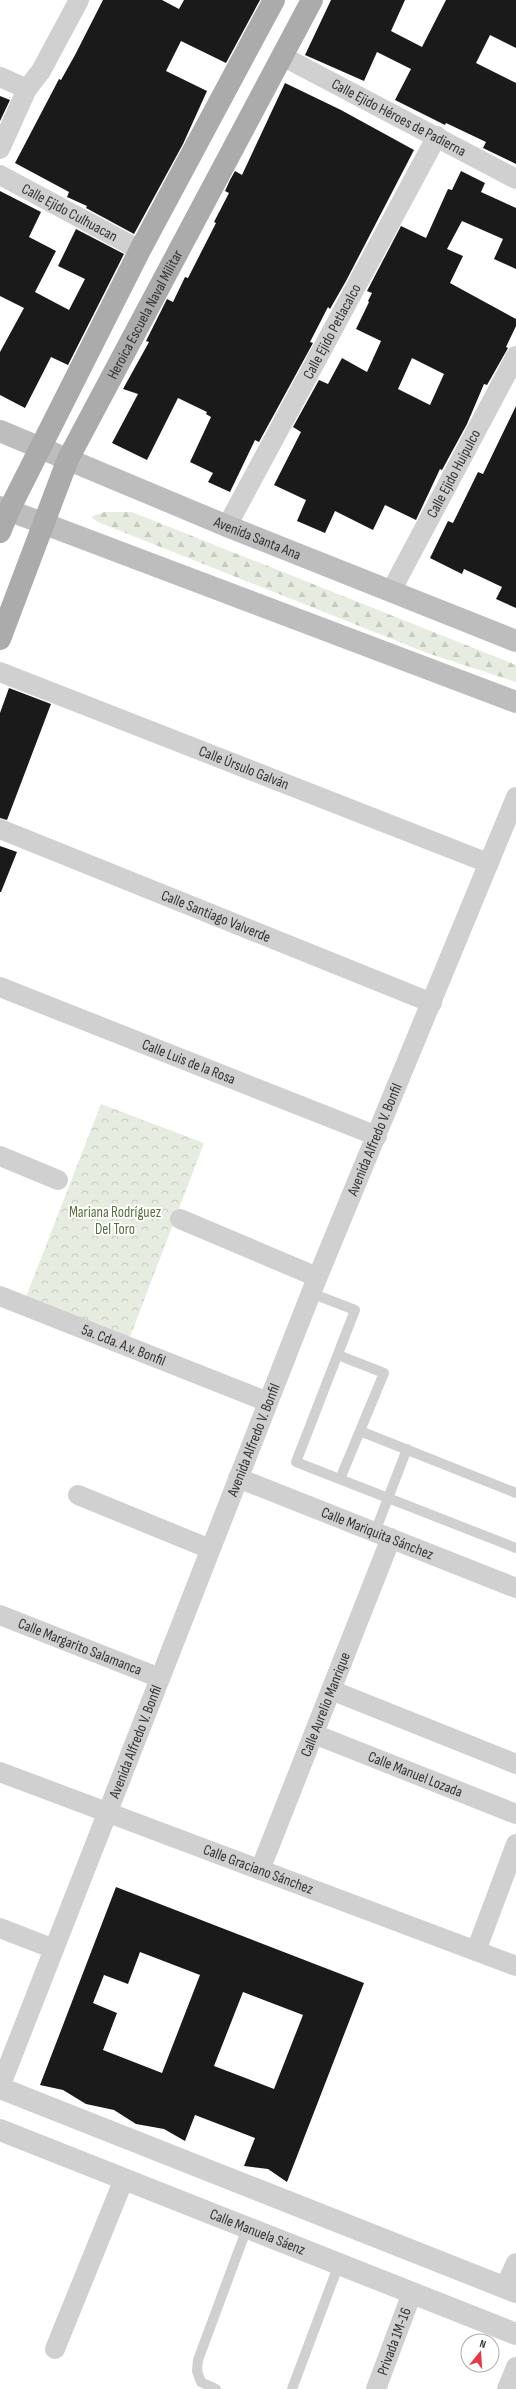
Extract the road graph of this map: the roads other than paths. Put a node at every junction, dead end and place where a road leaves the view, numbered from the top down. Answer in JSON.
{"nodes":[{"id":1,"x":79,"y":0,"type":"edge"},
{"id":2,"x":274,"y":0,"type":"edge"},
{"id":3,"x":312,"y":0,"type":"edge"},
{"id":4,"x":282,"y":56,"type":"junction"},
{"id":5,"x":0,"y":77,"type":"edge"},
{"id":6,"x":27,"y":88,"type":"junction"},
{"id":7,"x":437,"y":136,"type":"junction"},
{"id":8,"x":0,"y":149,"type":"edge"},
{"id":9,"x":0,"y":175,"type":"edge"},
{"id":10,"x":516,"y":179,"type":"edge"},
{"id":11,"x":140,"y":250,"type":"junction"},
{"id":12,"x":516,"y":356,"type":"edge"},
{"id":13,"x":0,"y":431,"type":"edge"},
{"id":14,"x":40,"y":448,"type":"junction"},
{"id":15,"x":68,"y":459,"type":"junction"},
{"id":16,"x":4,"y":508,"type":"edge"},
{"id":17,"x":44,"y":524,"type":"junction"},
{"id":18,"x":227,"y":526,"type":"junction"},
{"id":19,"x":0,"y":532,"type":"edge"},
{"id":20,"x":391,"y":591,"type":"junction"},
{"id":21,"x":0,"y":639,"type":"edge"},
{"id":22,"x":516,"y":641,"type":"edge"},
{"id":23,"x":0,"y":672,"type":"edge"},
{"id":24,"x":516,"y":702,"type":"edge"},
{"id":25,"x":514,"y":809,"type":"edge"},
{"id":26,"x":0,"y":829,"type":"edge"},
{"id":27,"x":488,"y":863,"type":"junction"},
{"id":28,"x":0,"y":987,"type":"edge"},
{"id":29,"x":432,"y":1003,"type":"junction"},
{"id":30,"x":377,"y":1136,"type":"junction"},
{"id":31,"x":0,"y":1156,"type":"edge"},
{"id":32,"x":58,"y":1180,"type":"dead end"},
{"id":33,"x":180,"y":1219,"type":"dead end"},
{"id":34,"x":314,"y":1285,"type":"junction"},
{"id":35,"x":0,"y":1296,"type":"edge"},
{"id":36,"x":338,"y":1354,"type":"junction"},
{"id":37,"x":268,"y":1402,"type":"junction"},
{"id":38,"x":360,"y":1431,"type":"junction"},
{"id":39,"x":407,"y":1449,"type":"junction"},
{"id":40,"x":238,"y":1478,"type":"junction"},
{"id":41,"x":340,"y":1479,"type":"junction"},
{"id":42,"x":516,"y":1493,"type":"edge"},
{"id":43,"x":78,"y":1495,"type":"dead end"},
{"id":44,"x":388,"y":1498,"type":"junction"},
{"id":45,"x":383,"y":1535,"type":"junction"},
{"id":46,"x":516,"y":1548,"type":"edge"},
{"id":47,"x":210,"y":1549,"type":"junction"},
{"id":48,"x":516,"y":1588,"type":"edge"},
{"id":49,"x":0,"y":1615,"type":"edge"},
{"id":50,"x":160,"y":1678,"type":"junction"},
{"id":51,"x":331,"y":1690,"type":"junction"},
{"id":52,"x":314,"y":1734,"type":"junction"},
{"id":53,"x":516,"y":1764,"type":"edge"},
{"id":54,"x":0,"y":1772,"type":"edge"},
{"id":55,"x":108,"y":1812,"type":"junction"},
{"id":56,"x":516,"y":1814,"type":"edge"},
{"id":57,"x":516,"y":1844,"type":"edge"},
{"id":58,"x":260,"y":1870,"type":"junction"},
{"id":59,"x":0,"y":1928,"type":"edge"},
{"id":60,"x":54,"y":1949,"type":"junction"},
{"id":61,"x":476,"y":1951,"type":"junction"},
{"id":62,"x":516,"y":1966,"type":"edge"},
{"id":63,"x":0,"y":2087,"type":"edge"},
{"id":64,"x":0,"y":2130,"type":"edge"},
{"id":65,"x":124,"y":2179,"type":"junction"},
{"id":66,"x":247,"y":2228,"type":"junction"},
{"id":67,"x":516,"y":2263,"type":"edge"},
{"id":68,"x":339,"y":2264,"type":"junction"},
{"id":69,"x":510,"y":2290,"type":"edge"},
{"id":70,"x":412,"y":2293,"type":"junction"},
{"id":71,"x":516,"y":2334,"type":"edge"},
{"id":72,"x":55,"y":2349,"type":"dead end"},
{"id":73,"x":516,"y":2367,"type":"edge"},
{"id":74,"x":216,"y":2389,"type":"edge"},
{"id":75,"x":292,"y":2389,"type":"edge"},
{"id":76,"x":376,"y":2389,"type":"edge"},
{"id":77,"x":507,"y":2389,"type":"edge"}],
"edges":[{"from":1,"to":6,"type":"street"},
{"from":2,"to":11,"type":"main road"},
{"from":3,"to":4,"type":"main road","name":"Heroica Escuela Naval Militar"},
{"from":4,"to":7,"type":"street","name":"Calle Ejido Héroes de Padierna"},
{"from":4,"to":15,"type":"main road","name":"Heroica Escuela Naval Militar"},
{"from":5,"to":6,"type":"street"},
{"from":6,"to":8,"type":"street"},
{"from":7,"to":10,"type":"street","name":"Calle Ejido Héroes de Padierna"},
{"from":7,"to":18,"type":"street","name":"Calle Ejido Petlacalco"},
{"from":9,"to":11,"type":"street","name":"Calle Ejido Culhuacan"},
{"from":11,"to":14,"type":"main road"},
{"from":12,"to":20,"type":"street","name":"Calle Ejido Huipulco"},
{"from":13,"to":14,"type":"main road","name":"Avenida Santa Ana"},
{"from":14,"to":15,"type":"main road","name":"Avenida Santa Ana"},
{"from":14,"to":16,"type":"main road"},
{"from":15,"to":17,"type":"main road","name":"Heroica Escuela Naval Militar"},
{"from":15,"to":18,"type":"main road","name":"Avenida Santa Ana"},
{"from":16,"to":17,"type":"main road"},
{"from":16,"to":19,"type":"main road"},
{"from":17,"to":21,"type":"main road","name":"Heroica Escuela Naval Militar"},
{"from":17,"to":24,"type":"main road"},
{"from":18,"to":20,"type":"main road","name":"Avenida Santa Ana"},
{"from":20,"to":22,"type":"main road","name":"Avenida Santa Ana"},
{"from":23,"to":27,"type":"street","name":"Calle Úrsulo Galván"},
{"from":25,"to":27,"type":"street","name":"Avenida Alfredo V. Bonfil"},
{"from":26,"to":29,"type":"street","name":"Calle Santiago Valverde"},
{"from":27,"to":29,"type":"street","name":"Avenida Alfredo V. Bonfil"},
{"from":28,"to":30,"type":"street","name":"Calle Luis de la Rosa"},
{"from":29,"to":30,"type":"street","name":"Avenida Alfredo V. Bonfil"},
{"from":30,"to":34,"type":"street","name":"Avenida Alfredo V. Bonfil"},
{"from":31,"to":32,"type":"street"},
{"from":33,"to":34,"type":"street"},
{"from":34,"to":36,"type":"lane"},
{"from":34,"to":37,"type":"street","name":"Avenida Alfredo V. Bonfil"},
{"from":35,"to":37,"type":"street","name":"5a. Cda. A.v. Bonfil"},
{"from":36,"to":38,"type":"lane"},
{"from":36,"to":41,"type":"lane"},
{"from":37,"to":40,"type":"street","name":"Avenida Alfredo V. Bonfil"},
{"from":38,"to":39,"type":"lane"},
{"from":38,"to":41,"type":"lane"},
{"from":39,"to":42,"type":"lane"},
{"from":39,"to":44,"type":"lane"},
{"from":40,"to":45,"type":"street","name":"Calle Mariquita Sánchez"},
{"from":40,"to":47,"type":"street","name":"Avenida Alfredo V. Bonfil"},
{"from":41,"to":44,"type":"lane"},
{"from":43,"to":47,"type":"street"},
{"from":44,"to":45,"type":"lane"},
{"from":44,"to":46,"type":"lane"},
{"from":45,"to":48,"type":"street","name":"Calle Mariquita Sánchez"},
{"from":45,"to":51,"type":"street","name":"Calle Aurelio Manrique"},
{"from":47,"to":50,"type":"street","name":"Avenida Alfredo V. Bonfil"},
{"from":49,"to":50,"type":"street","name":"Calle Margarito Salamanca"},
{"from":50,"to":55,"type":"street","name":"Avenida Alfredo V. Bonfil"},
{"from":51,"to":52,"type":"street","name":"Calle Aurelio Manrique"},
{"from":51,"to":53,"type":"street"},
{"from":52,"to":56,"type":"street","name":"Calle Manuel Lozada"},
{"from":52,"to":58,"type":"street","name":"Calle Aurelio Manrique"},
{"from":54,"to":55,"type":"street","name":"Calle Graciano Sánchez"},
{"from":55,"to":58,"type":"street","name":"Calle Graciano Sánchez"},
{"from":55,"to":60,"type":"street","name":"Avenida Alfredo V. Bonfil"},
{"from":57,"to":61,"type":"street"},
{"from":58,"to":61,"type":"street","name":"Calle Graciano Sánchez"},
{"from":59,"to":60,"type":"street"},
{"from":60,"to":63,"type":"street","name":"Avenida Alfredo V. Bonfil"},
{"from":61,"to":62,"type":"street","name":"Calle Graciano Sánchez"},
{"from":63,"to":69,"type":"street"},
{"from":64,"to":65,"type":"street","name":"Calle Manuela Sáenz"},
{"from":65,"to":66,"type":"street","name":"Calle Manuela Sáenz"},
{"from":65,"to":72,"type":"street"},
{"from":66,"to":68,"type":"street","name":"Calle Manuela Sáenz"},
{"from":66,"to":74,"type":"lane"},
{"from":67,"to":69,"type":"street"},
{"from":68,"to":70,"type":"street","name":"Calle Manuela Sáenz"},
{"from":68,"to":75,"type":"lane"},
{"from":70,"to":71,"type":"street","name":"Calle Manuela Sáenz"},
{"from":70,"to":76,"type":"street","name":"Privada 1M-16"},
{"from":73,"to":77,"type":"street"}]}
